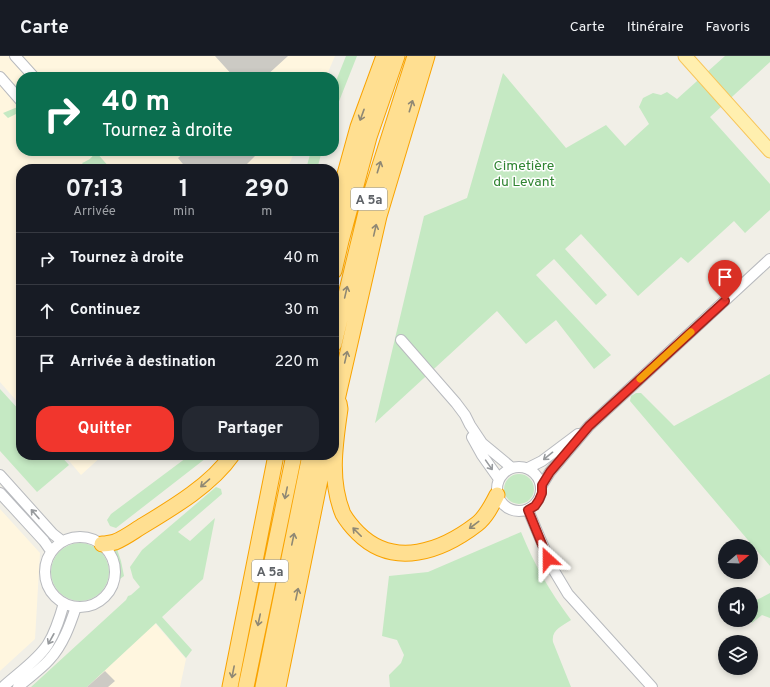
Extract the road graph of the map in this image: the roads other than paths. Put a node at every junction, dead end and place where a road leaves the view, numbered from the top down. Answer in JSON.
{"nodes":[{"id":1,"x":15,"y":56,"type":"edge"},
{"id":2,"x":384,"y":56,"type":"edge"},
{"id":3,"x":397,"y":56,"type":"edge"},
{"id":4,"x":415,"y":56,"type":"edge"},
{"id":5,"x":427,"y":56,"type":"edge"},
{"id":6,"x":685,"y":56,"type":"edge"},
{"id":7,"x":29,"y":72,"type":"edge"},
{"id":8,"x":0,"y":77,"type":"edge"},
{"id":9,"x":16,"y":95,"type":"edge"},
{"id":10,"x":770,"y":151,"type":"edge"},
{"id":11,"x":344,"y":176,"type":"junction"},
{"id":12,"x":339,"y":184,"type":"edge"},
{"id":13,"x":339,"y":195,"type":"edge"},
{"id":14,"x":339,"y":251,"type":"edge"},
{"id":15,"x":770,"y":259,"type":"edge"},
{"id":16,"x":339,"y":323,"type":"edge"},
{"id":17,"x":401,"y":340,"type":"dead end"},
{"id":18,"x":339,"y":391,"type":"edge"},
{"id":19,"x":339,"y":402,"type":"edge"},
{"id":20,"x":339,"y":417,"type":"edge"},
{"id":21,"x":470,"y":426,"type":"junction"},
{"id":22,"x":589,"y":426,"type":"junction"},
{"id":23,"x":228,"y":460,"type":"edge"},
{"id":24,"x":275,"y":460,"type":"edge"},
{"id":25,"x":293,"y":460,"type":"edge"},
{"id":26,"x":309,"y":460,"type":"edge"},
{"id":27,"x":324,"y":460,"type":"edge"},
{"id":28,"x":334,"y":460,"type":"edge"},
{"id":29,"x":512,"y":468,"type":"junction"},
{"id":30,"x":528,"y":468,"type":"junction"},
{"id":31,"x":0,"y":475,"type":"edge"},
{"id":32,"x":499,"y":479,"type":"junction"},
{"id":33,"x":542,"y":485,"type":"junction"},
{"id":34,"x":0,"y":493,"type":"edge"},
{"id":35,"x":498,"y":494,"type":"junction"},
{"id":36,"x":528,"y":510,"type":"junction"},
{"id":37,"x":62,"y":541,"type":"junction"},
{"id":38,"x":102,"y":544,"type":"junction"},
{"id":39,"x":52,"y":551,"type":"junction"},
{"id":40,"x":64,"y":603,"type":"junction"},
{"id":41,"x":76,"y":607,"type":"junction"},
{"id":42,"x":3,"y":687,"type":"edge"},
{"id":43,"x":18,"y":687,"type":"edge"},
{"id":44,"x":230,"y":687,"type":"edge"},
{"id":45,"x":246,"y":687,"type":"edge"},
{"id":46,"x":263,"y":687,"type":"edge"},
{"id":47,"x":278,"y":687,"type":"edge"},
{"id":48,"x":652,"y":687,"type":"edge"}],
"edges":[{"from":1,"to":7,"type":"street"},
{"from":2,"to":11,"type":"highway","one_way":true},
{"from":3,"to":14,"type":"highway","number":"A 5a"},
{"from":16,"to":4,"type":"highway","number":"A 5a","one_way":true},
{"from":18,"to":5,"type":"highway","one_way":true},
{"from":6,"to":10,"type":"main road"},
{"from":8,"to":9,"type":"street"},
{"from":11,"to":12,"type":"highway"},
{"from":11,"to":13,"type":"highway"},
{"from":15,"to":22,"type":"street"},
{"from":17,"to":21,"type":"street"},
{"from":20,"to":19,"type":"highway","one_way":true},
{"from":21,"to":29,"type":"street"},
{"from":21,"to":32,"type":"street","one_way":true},
{"from":22,"to":30,"type":"street","one_way":true},
{"from":22,"to":33,"type":"street"},
{"from":23,"to":38,"type":"highway","one_way":true},
{"from":24,"to":44,"type":"highway","one_way":true},
{"from":25,"to":45,"type":"highway","number":"A 5a","one_way":true},
{"from":46,"to":26,"type":"highway","number":"A 5a","one_way":true},
{"from":47,"to":27,"type":"highway","one_way":true},
{"from":35,"to":28,"type":"highway","one_way":true},
{"from":29,"to":30,"type":"street"},
{"from":29,"to":32,"type":"street"},
{"from":30,"to":33,"type":"street"},
{"from":37,"to":31,"type":"street","one_way":true},
{"from":32,"to":35,"type":"street"},
{"from":33,"to":36,"type":"street"},
{"from":34,"to":39,"type":"street"},
{"from":35,"to":36,"type":"street"},
{"from":36,"to":48,"type":"street"},
{"from":37,"to":38,"type":"street"},
{"from":37,"to":39,"type":"street"},
{"from":38,"to":41,"type":"street"},
{"from":39,"to":40,"type":"street"},
{"from":40,"to":41,"type":"street"},
{"from":40,"to":42,"type":"street","one_way":true},
{"from":41,"to":43,"type":"street"}]}
